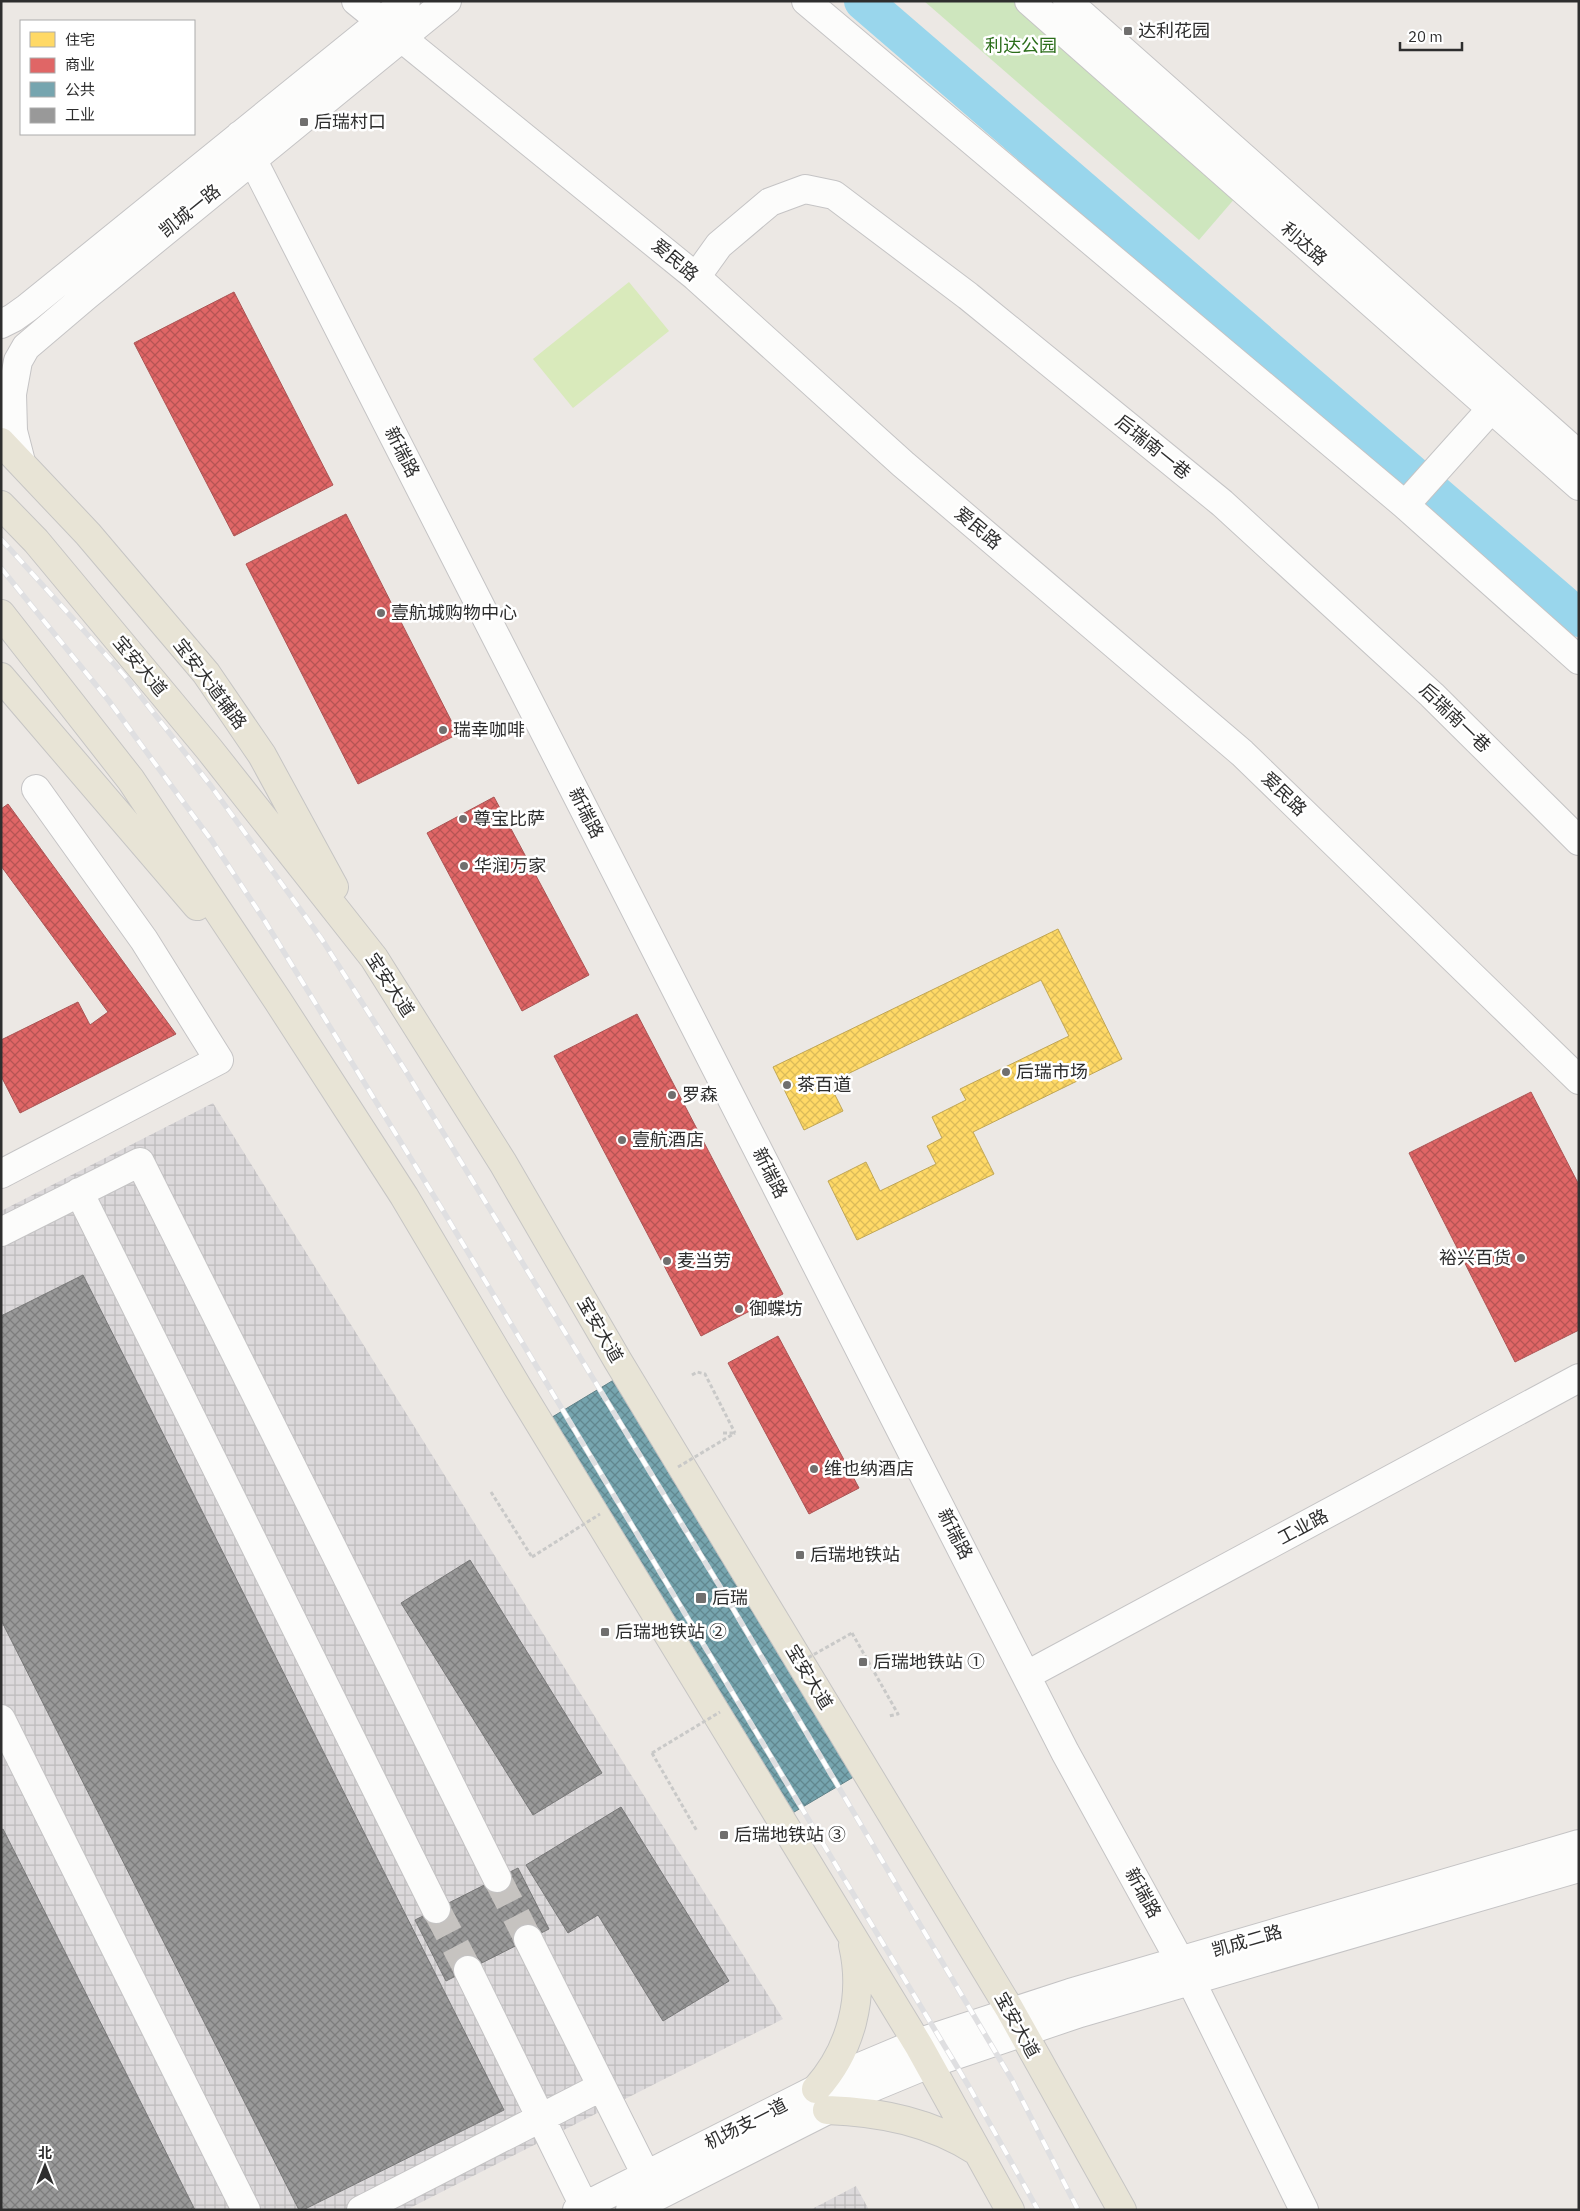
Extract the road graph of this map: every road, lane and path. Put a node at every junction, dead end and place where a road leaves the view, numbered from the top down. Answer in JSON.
{"nodes":[{"id":1,"x":356,"y":1,"type":"edge"},
{"id":2,"x":406,"y":1,"type":"edge"},
{"id":3,"x":447,"y":1,"type":"edge"},
{"id":4,"x":806,"y":1,"type":"edge"},
{"id":5,"x":1028,"y":1,"type":"edge"},
{"id":6,"x":1067,"y":1,"type":"edge"},
{"id":7,"x":382,"y":21,"type":"junction"},
{"id":8,"x":402,"y":38,"type":"junction"},
{"id":9,"x":240,"y":135,"type":"junction"},
{"id":10,"x":252,"y":160,"type":"junction"},
{"id":11,"x":696,"y":277,"type":"junction"},
{"id":12,"x":1,"y":324,"type":"edge"},
{"id":13,"x":1491,"y":409,"type":"junction"},
{"id":14,"x":1,"y":442,"type":"edge"},
{"id":15,"x":1579,"y":454,"type":"edge"},
{"id":16,"x":21,"y":462,"type":"junction"},
{"id":17,"x":1579,"y":486,"type":"edge"},
{"id":18,"x":1,"y":505,"type":"edge"},
{"id":19,"x":1405,"y":506,"type":"junction"},
{"id":20,"x":1,"y":614,"type":"edge"},
{"id":21,"x":1579,"y":660,"type":"edge"},
{"id":22,"x":1,"y":676,"type":"edge"},
{"id":23,"x":36,"y":788,"type":"dead end"},
{"id":24,"x":1579,"y":841,"type":"edge"},
{"id":25,"x":374,"y":958,"type":"junction"},
{"id":26,"x":278,"y":1001,"type":"junction"},
{"id":27,"x":1579,"y":1080,"type":"edge"},
{"id":28,"x":1,"y":1174,"type":"edge"},
{"id":29,"x":79,"y":1192,"type":"junction"},
{"id":30,"x":1,"y":1232,"type":"edge"},
{"id":31,"x":692,"y":1375,"type":"dead end"},
{"id":32,"x":1579,"y":1378,"type":"edge"},
{"id":33,"x":723,"y":1433,"type":"dead end"},
{"id":34,"x":735,"y":1433,"type":"junction"},
{"id":35,"x":678,"y":1467,"type":"dead end"},
{"id":36,"x":491,"y":1492,"type":"dead end"},
{"id":37,"x":600,"y":1514,"type":"dead end"},
{"id":38,"x":797,"y":1664,"type":"dead end"},
{"id":39,"x":1027,"y":1675,"type":"junction"},
{"id":40,"x":720,"y":1712,"type":"dead end"},
{"id":41,"x":889,"y":1716,"type":"dead end"},
{"id":42,"x":1,"y":1719,"type":"edge"},
{"id":43,"x":697,"y":1831,"type":"dead end"},
{"id":44,"x":1579,"y":1844,"type":"edge"},
{"id":45,"x":1579,"y":1868,"type":"edge"},
{"id":46,"x":497,"y":1878,"type":"tunnel mouth"},
{"id":47,"x":436,"y":1909,"type":"tunnel mouth"},
{"id":48,"x":848,"y":1930,"type":"junction"},
{"id":49,"x":528,"y":1940,"type":"tunnel mouth"},
{"id":50,"x":468,"y":1970,"type":"tunnel mouth"},
{"id":51,"x":1185,"y":1971,"type":"junction"},
{"id":52,"x":1017,"y":2022,"type":"junction"},
{"id":53,"x":923,"y":2053,"type":"junction"},
{"id":54,"x":601,"y":2087,"type":"junction"},
{"id":55,"x":821,"y":2100,"type":"junction"},
{"id":56,"x":540,"y":2118,"type":"junction"},
{"id":57,"x":981,"y":2156,"type":"junction"},
{"id":58,"x":651,"y":2186,"type":"junction"},
{"id":59,"x":582,"y":2209,"type":"edge"},
{"id":60,"x":246,"y":2210,"type":"edge"},
{"id":61,"x":361,"y":2210,"type":"edge"},
{"id":62,"x":630,"y":2210,"type":"edge"},
{"id":63,"x":1004,"y":2210,"type":"edge"},
{"id":64,"x":1010,"y":2210,"type":"edge"},
{"id":65,"x":1122,"y":2210,"type":"edge"},
{"id":66,"x":1304,"y":2210,"type":"edge"}],
"edges":[{"from":1,"to":7,"type":"street","name":"爱民路"},
{"from":2,"to":7,"type":"street","name":"凯城一路"},
{"from":3,"to":8,"type":"street","name":"凯城一路"},
{"from":4,"to":19,"type":"street"},
{"from":5,"to":13,"type":"street","name":"利达路"},
{"from":6,"to":15,"type":"street","name":"利达路"},
{"from":7,"to":8,"type":"street","name":"爱民路"},
{"from":7,"to":9,"type":"street","name":"凯城一路"},
{"from":8,"to":10,"type":"street","name":"凯城一路"},
{"from":8,"to":11,"type":"street","name":"爱民路"},
{"from":9,"to":10,"type":"street","name":"新瑞路"},
{"from":9,"to":12,"type":"street","name":"凯城一路"},
{"from":10,"to":16,"type":"street","name":"凯城一路"},
{"from":10,"to":39,"type":"street","name":"新瑞路"},
{"from":11,"to":24,"type":"street","name":"后瑞南一巷"},
{"from":11,"to":27,"type":"street","name":"爱民路"},
{"from":13,"to":17,"type":"street","name":"利达路"},
{"from":13,"to":19,"type":"street"},
{"from":14,"to":16,"type":"main road","name":"宝安大道辅路"},
{"from":16,"to":25,"type":"main road","name":"宝安大道辅路"},
{"from":18,"to":25,"type":"main road","name":"宝安大道"},
{"from":19,"to":21,"type":"street"},
{"from":20,"to":26,"type":"main road"},
{"from":22,"to":26,"type":"main road"},
{"from":23,"to":28,"type":"street"},
{"from":25,"to":52,"type":"main road","name":"宝安大道"},
{"from":26,"to":48,"type":"main road"},
{"from":29,"to":30,"type":"street"},
{"from":29,"to":46,"type":"street"},
{"from":29,"to":47,"type":"street"},
{"from":31,"to":34,"type":"path"},
{"from":32,"to":39,"type":"street","name":"工业路"},
{"from":33,"to":34,"type":"path"},
{"from":34,"to":35,"type":"path","bridge":true},
{"from":36,"to":37,"type":"path","bridge":true},
{"from":38,"to":41,"type":"path","bridge":true},
{"from":39,"to":51,"type":"street","name":"新瑞路"},
{"from":40,"to":43,"type":"path","bridge":true},
{"from":42,"to":60,"type":"street"},
{"from":44,"to":51,"type":"street","name":"凯成二路"},
{"from":45,"to":51,"type":"street","name":"凯成二路"},
{"from":48,"to":53,"type":"main road"},
{"from":48,"to":55,"type":"main road"},
{"from":49,"to":54,"type":"street"},
{"from":50,"to":56,"type":"street"},
{"from":51,"to":52,"type":"street","name":"凯成二路"},
{"from":51,"to":66,"type":"street","name":"新瑞路"},
{"from":52,"to":53,"type":"street","name":"凯成二路"},
{"from":52,"to":65,"type":"main road","name":"宝安大道"},
{"from":53,"to":55,"type":"street","name":"机场支一道"},
{"from":53,"to":57,"type":"main road"},
{"from":54,"to":56,"type":"street"},
{"from":54,"to":58,"type":"street"},
{"from":55,"to":57,"type":"main road"},
{"from":55,"to":58,"type":"street","name":"机场支一道"},
{"from":56,"to":59,"type":"street"},
{"from":56,"to":61,"type":"street"},
{"from":57,"to":63,"type":"main road"},
{"from":57,"to":64,"type":"main road"},
{"from":58,"to":59,"type":"street","name":"机场支一道"},
{"from":58,"to":62,"type":"street","name":"机场支一道"}]}
